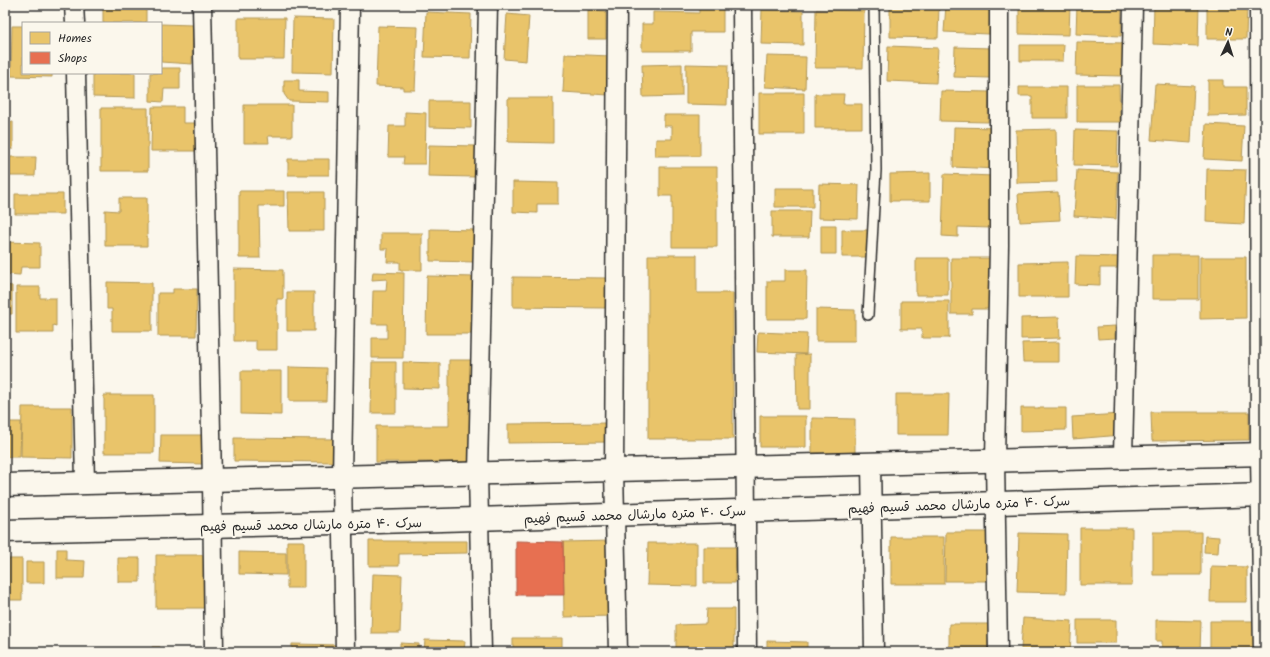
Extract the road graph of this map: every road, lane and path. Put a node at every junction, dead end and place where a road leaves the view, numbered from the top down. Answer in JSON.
{"nodes":[{"id":1,"x":74,"y":5,"type":"edge"},
{"id":2,"x":202,"y":5,"type":"edge"},
{"id":3,"x":350,"y":5,"type":"edge"},
{"id":4,"x":488,"y":5,"type":"edge"},
{"id":5,"x":617,"y":5,"type":"edge"},
{"id":6,"x":742,"y":5,"type":"edge"},
{"id":7,"x":874,"y":5,"type":"edge"},
{"id":8,"x":998,"y":5,"type":"edge"},
{"id":9,"x":1133,"y":5,"type":"edge"},
{"id":10,"x":1259,"y":5,"type":"edge"},
{"id":11,"x":74,"y":22,"type":"edge"},
{"id":12,"x":76,"y":74,"type":"edge"},
{"id":13,"x":868,"y":315,"type":"dead end"},
{"id":14,"x":1262,"y":454,"type":"edge"},
{"id":15,"x":1123,"y":457,"type":"junction"},
{"id":16,"x":995,"y":460,"type":"junction"},
{"id":17,"x":871,"y":463,"type":"junction"},
{"id":18,"x":745,"y":467,"type":"junction"},
{"id":19,"x":614,"y":470,"type":"junction"},
{"id":20,"x":478,"y":474,"type":"junction"},
{"id":21,"x":342,"y":477,"type":"junction"},
{"id":22,"x":212,"y":480,"type":"junction"},
{"id":23,"x":85,"y":483,"type":"junction"},
{"id":24,"x":5,"y":485,"type":"edge"},
{"id":25,"x":1263,"y":495,"type":"edge"},
{"id":26,"x":996,"y":503,"type":"junction"},
{"id":27,"x":872,"y":507,"type":"junction"},
{"id":28,"x":745,"y":511,"type":"junction"},
{"id":29,"x":615,"y":515,"type":"junction"},
{"id":30,"x":479,"y":519,"type":"junction"},
{"id":31,"x":343,"y":523,"type":"junction"},
{"id":32,"x":213,"y":526,"type":"junction"},
{"id":33,"x":5,"y":531,"type":"edge"},
{"id":34,"x":214,"y":652,"type":"edge"},
{"id":35,"x":345,"y":652,"type":"edge"},
{"id":36,"x":482,"y":652,"type":"edge"},
{"id":37,"x":618,"y":652,"type":"edge"},
{"id":38,"x":747,"y":652,"type":"edge"},
{"id":39,"x":874,"y":652,"type":"edge"},
{"id":40,"x":998,"y":652,"type":"edge"},
{"id":41,"x":1264,"y":652,"type":"edge"}],
"edges":[{"from":1,"to":11,"type":"street"},
{"from":2,"to":22,"type":"street"},
{"from":3,"to":21,"type":"street"},
{"from":4,"to":20,"type":"street"},
{"from":5,"to":19,"type":"street"},
{"from":6,"to":18,"type":"street"},
{"from":7,"to":13,"type":"lane"},
{"from":8,"to":16,"type":"street"},
{"from":9,"to":15,"type":"street"},
{"from":10,"to":14,"type":"street"},
{"from":12,"to":23,"type":"street"},
{"from":14,"to":15,"type":"street"},
{"from":14,"to":25,"type":"street"},
{"from":15,"to":16,"type":"street"},
{"from":16,"to":17,"type":"street"},
{"from":16,"to":26,"type":"street"},
{"from":17,"to":18,"type":"street"},
{"from":17,"to":27,"type":"street"},
{"from":18,"to":19,"type":"street"},
{"from":18,"to":28,"type":"street"},
{"from":19,"to":20,"type":"street"},
{"from":19,"to":29,"type":"street"},
{"from":20,"to":21,"type":"street"},
{"from":20,"to":30,"type":"street"},
{"from":21,"to":22,"type":"street"},
{"from":21,"to":31,"type":"street"},
{"from":22,"to":23,"type":"street"},
{"from":22,"to":32,"type":"street"},
{"from":23,"to":24,"type":"street"},
{"from":25,"to":26,"type":"street","name":"سرک ۴۰ متره مارشال محمد قسیم فهیم"},
{"from":25,"to":41,"type":"street"},
{"from":26,"to":27,"type":"street","name":"سرک ۴۰ متره مارشال محمد قسیم فهیم"},
{"from":26,"to":40,"type":"street"},
{"from":27,"to":28,"type":"street","name":"سرک ۴۰ متره مارشال محمد قسیم فهیم"},
{"from":27,"to":39,"type":"street"},
{"from":28,"to":29,"type":"street","name":"سرک ۴۰ متره مارشال محمد قسیم فهیم"},
{"from":28,"to":38,"type":"street"},
{"from":29,"to":30,"type":"street","name":"سرک ۴۰ متره مارشال محمد قسیم فهیم"},
{"from":29,"to":37,"type":"street"},
{"from":30,"to":31,"type":"street","name":"سرک ۴۰ متره مارشال محمد قسیم فهیم"},
{"from":30,"to":36,"type":"street"},
{"from":31,"to":32,"type":"street","name":"سرک ۴۰ متره مارشال محمد قسیم فهیم"},
{"from":31,"to":35,"type":"street"},
{"from":32,"to":33,"type":"street","name":"سرک ۴۰ متره مارشال محمد قسیم فهیم"},
{"from":32,"to":34,"type":"street"}]}
